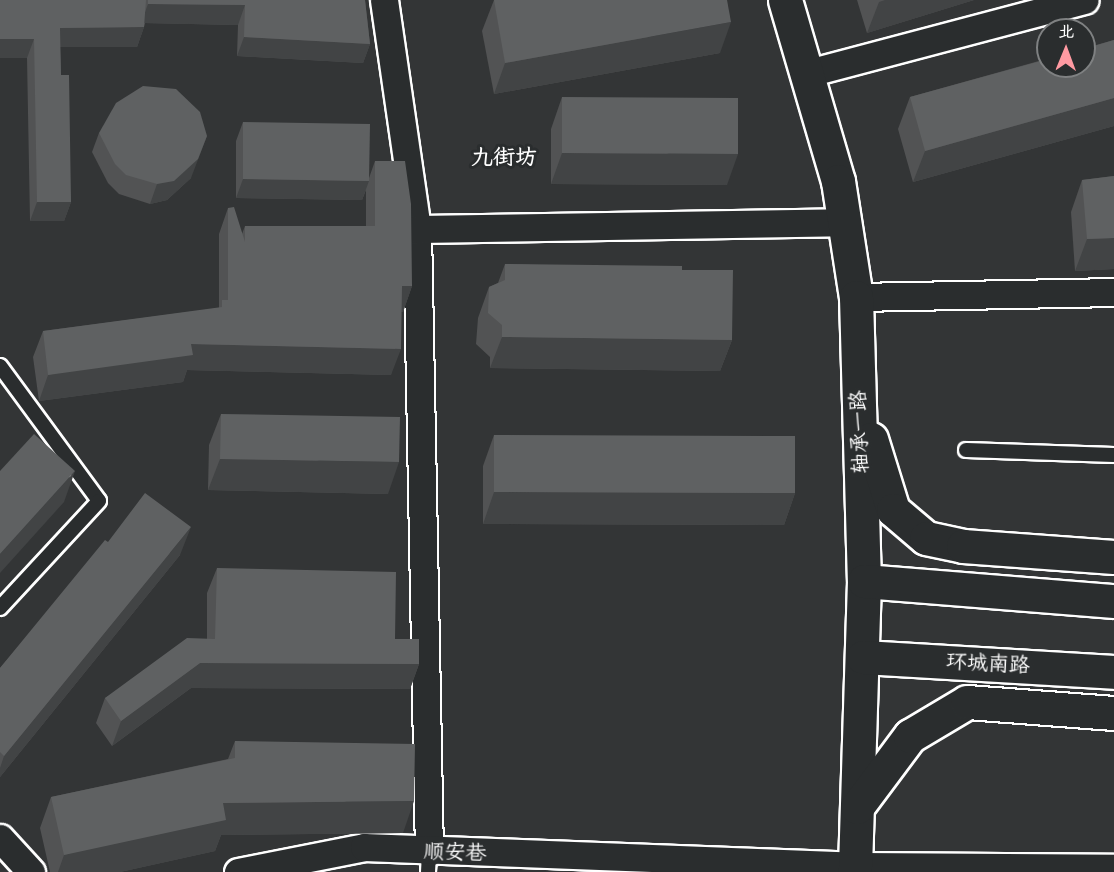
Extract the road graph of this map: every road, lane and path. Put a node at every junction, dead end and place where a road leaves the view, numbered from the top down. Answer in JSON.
{"nodes":[{"id":1,"x":384,"y":0,"type":"edge"},
{"id":2,"x":785,"y":0,"type":"edge"},
{"id":3,"x":1084,"y":0,"type":"edge"},
{"id":4,"x":808,"y":73,"type":"junction"},
{"id":5,"x":844,"y":222,"type":"junction"},
{"id":6,"x":417,"y":229,"type":"junction"},
{"id":7,"x":1114,"y":292,"type":"edge"},
{"id":8,"x":856,"y":297,"type":"junction"},
{"id":9,"x":0,"y":366,"type":"edge"},
{"id":10,"x":859,"y":403,"type":"junction"},
{"id":11,"x":966,"y":450,"type":"dead end"},
{"id":12,"x":1114,"y":455,"type":"edge"},
{"id":13,"x":1114,"y":557,"type":"edge"},
{"id":14,"x":864,"y":581,"type":"junction"},
{"id":15,"x":1114,"y":601,"type":"edge"},
{"id":16,"x":0,"y":608,"type":"edge"},
{"id":17,"x":863,"y":657,"type":"junction"},
{"id":18,"x":1114,"y":672,"type":"edge"},
{"id":19,"x":1114,"y":713,"type":"edge"},
{"id":20,"x":857,"y":807,"type":"junction"},
{"id":21,"x":0,"y":838,"type":"edge"},
{"id":22,"x":429,"y":862,"type":"edge"},
{"id":23,"x":1114,"y":868,"type":"edge"},
{"id":24,"x":855,"y":869,"type":"edge"},
{"id":25,"x":31,"y":872,"type":"edge"},
{"id":26,"x":238,"y":872,"type":"edge"}],
"edges":[{"from":1,"to":6,"type":"street"},
{"from":2,"to":4,"type":"street","name":"轴承一路"},
{"from":3,"to":4,"type":"street"},
{"from":4,"to":5,"type":"street","name":"轴承一路"},
{"from":5,"to":6,"type":"street"},
{"from":5,"to":8,"type":"street","name":"轴承一路"},
{"from":6,"to":22,"type":"street"},
{"from":7,"to":8,"type":"street"},
{"from":8,"to":10,"type":"street","name":"轴承一路"},
{"from":9,"to":16,"type":"lane"},
{"from":10,"to":13,"type":"street"},
{"from":10,"to":14,"type":"street","name":"轴承一路"},
{"from":11,"to":12,"type":"lane"},
{"from":14,"to":15,"type":"street"},
{"from":14,"to":17,"type":"street","name":"轴承一路"},
{"from":17,"to":18,"type":"street","name":"环城南路"},
{"from":17,"to":20,"type":"street","name":"轴承一路"},
{"from":19,"to":20,"type":"street"},
{"from":20,"to":24,"type":"street","name":"轴承一路"},
{"from":21,"to":25,"type":"street"},
{"from":22,"to":24,"type":"street","name":"顺安巷"},
{"from":22,"to":26,"type":"street","name":"顺安巷"},
{"from":23,"to":24,"type":"street","name":"顺安巷"}]}
